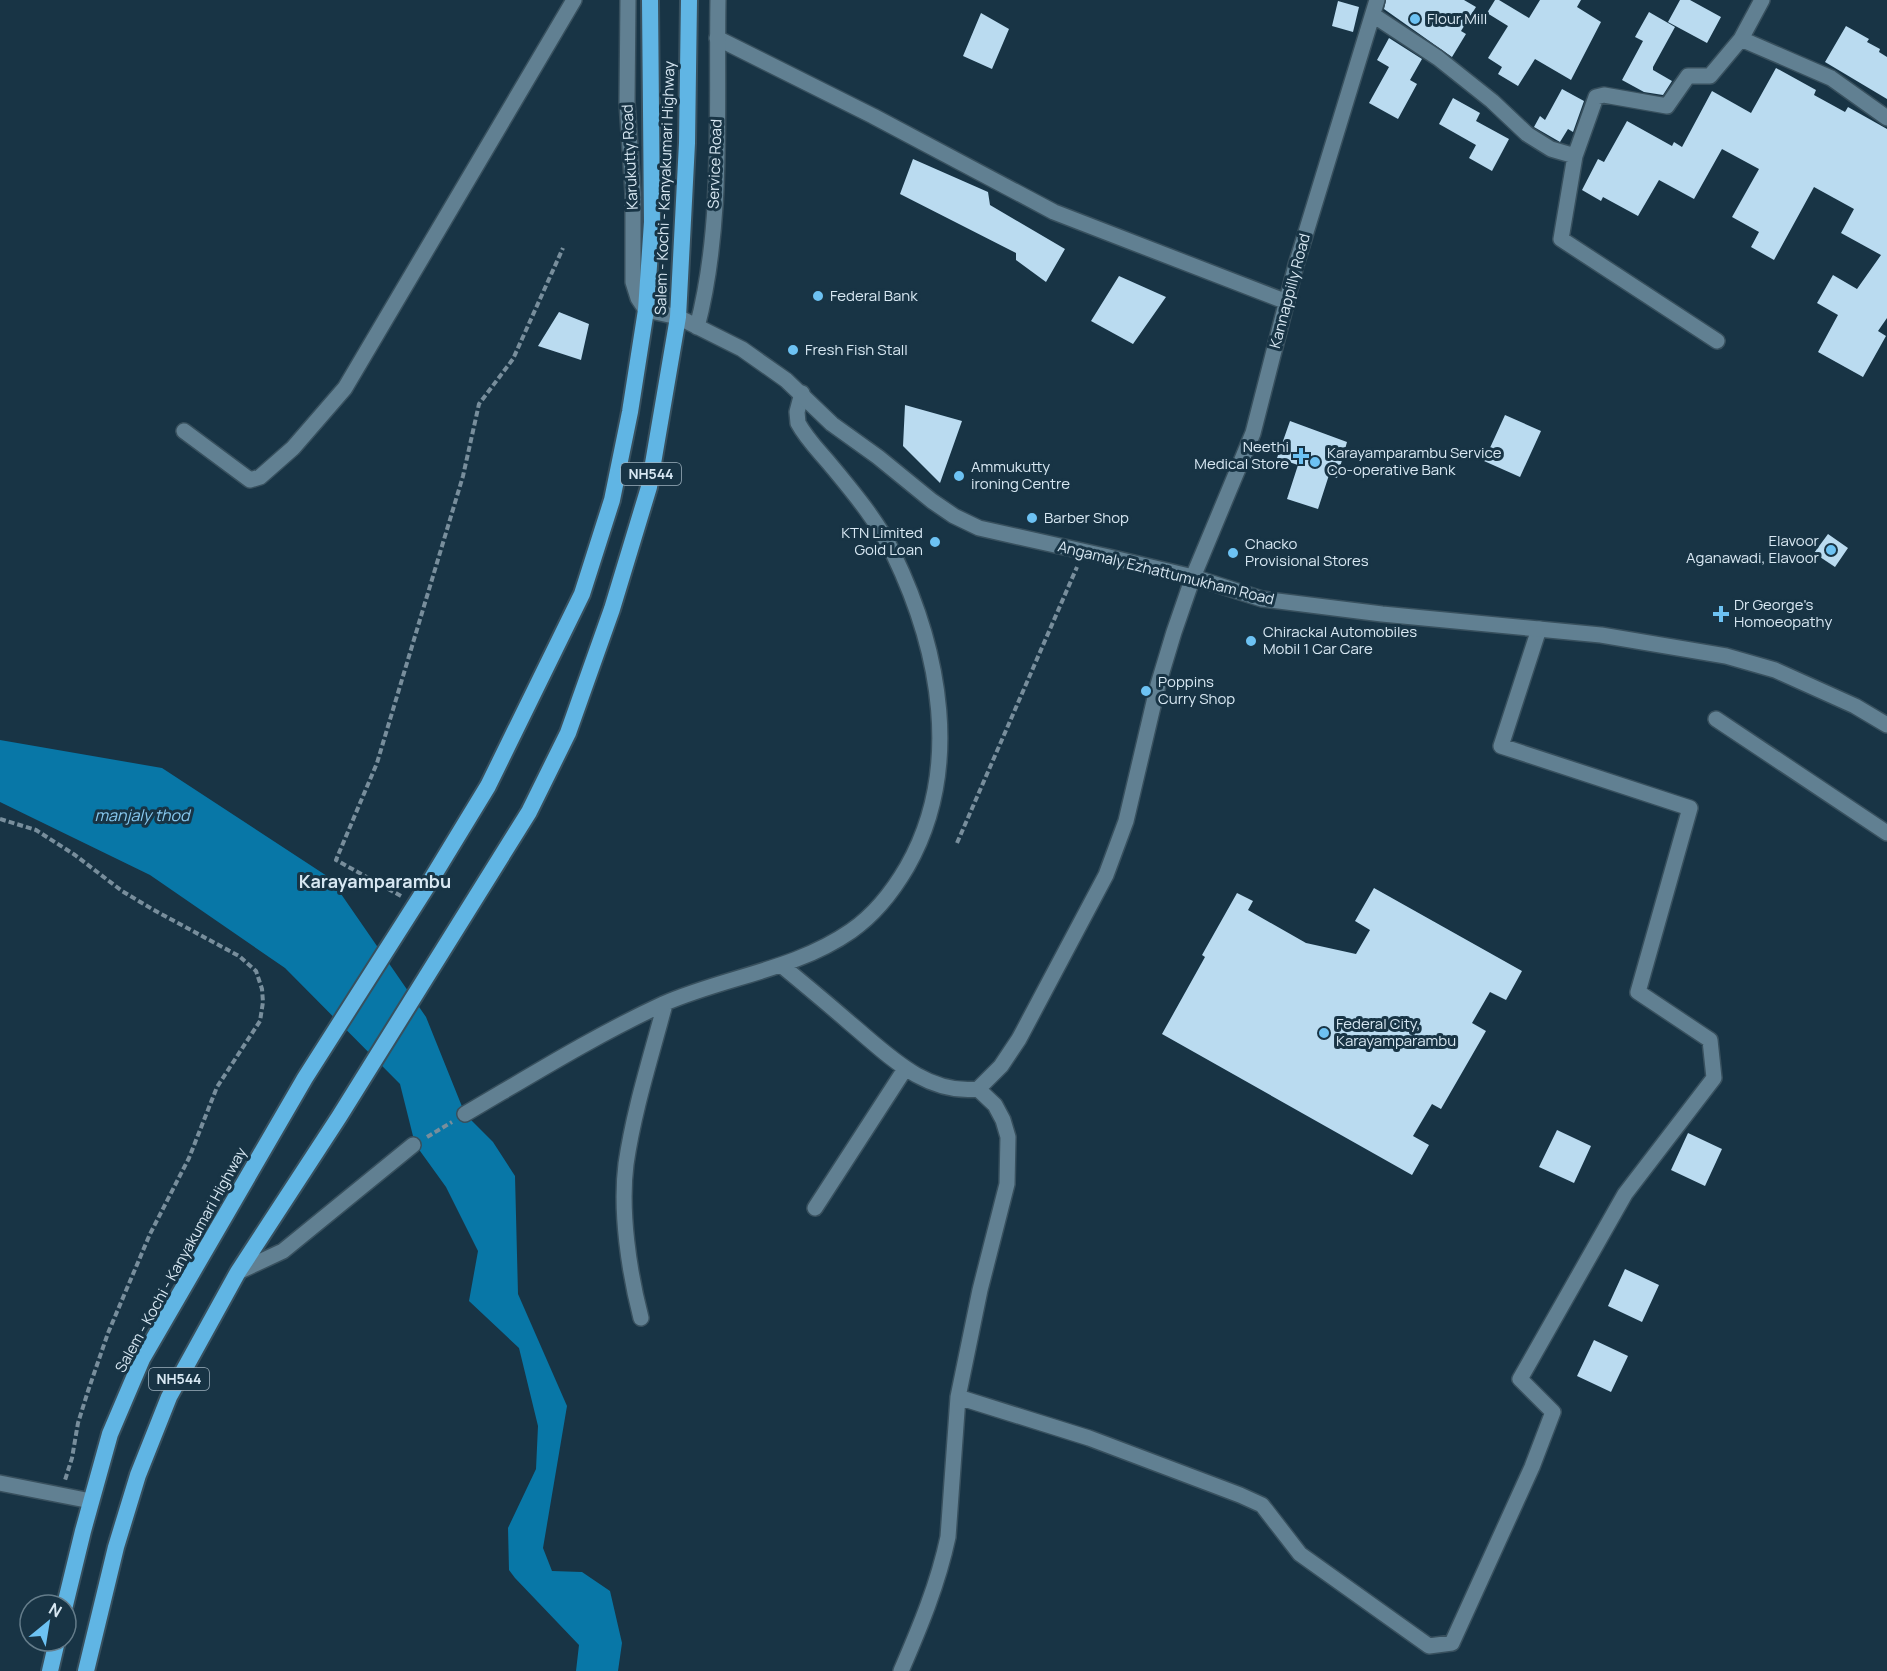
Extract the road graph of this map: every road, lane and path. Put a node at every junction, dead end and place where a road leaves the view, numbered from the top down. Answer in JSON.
{"nodes":[{"id":1,"x":574,"y":0,"type":"edge"},
{"id":2,"x":628,"y":0,"type":"edge"},
{"id":3,"x":650,"y":0,"type":"edge"},
{"id":4,"x":689,"y":0,"type":"edge"},
{"id":5,"x":718,"y":0,"type":"edge"},
{"id":6,"x":1762,"y":0,"type":"edge"},
{"id":7,"x":1375,"y":7,"type":"edge"},
{"id":8,"x":717,"y":38,"type":"junction"},
{"id":9,"x":1741,"y":39,"type":"junction"},
{"id":10,"x":1887,"y":118,"type":"edge"},
{"id":11,"x":1575,"y":156,"type":"junction"},
{"id":12,"x":563,"y":248,"type":"dead end"},
{"id":13,"x":1287,"y":302,"type":"junction"},
{"id":14,"x":646,"y":310,"type":"junction"},
{"id":15,"x":678,"y":317,"type":"junction"},
{"id":16,"x":697,"y":327,"type":"junction"},
{"id":17,"x":1717,"y":341,"type":"dead end"},
{"id":18,"x":802,"y":393,"type":"junction"},
{"id":19,"x":184,"y":431,"type":"dead end"},
{"id":20,"x":1083,"y":552,"type":"junction"},
{"id":21,"x":1193,"y":578,"type":"junction"},
{"id":22,"x":1539,"y":629,"type":"junction"},
{"id":23,"x":1716,"y":719,"type":"dead end"},
{"id":24,"x":1887,"y":725,"type":"edge"},
{"id":25,"x":0,"y":819,"type":"edge"},
{"id":26,"x":1887,"y":834,"type":"edge"},
{"id":27,"x":957,"y":843,"type":"dead end"},
{"id":28,"x":415,"y":905,"type":"junction"},
{"id":29,"x":781,"y":964,"type":"junction"},
{"id":30,"x":665,"y":1004,"type":"junction"},
{"id":31,"x":905,"y":1069,"type":"junction"},
{"id":32,"x":978,"y":1089,"type":"junction"},
{"id":33,"x":465,"y":1114,"type":"joint"},
{"id":34,"x":413,"y":1145,"type":"joint"},
{"id":35,"x":815,"y":1209,"type":"dead end"},
{"id":36,"x":238,"y":1272,"type":"junction"},
{"id":37,"x":640,"y":1318,"type":"dead end"},
{"id":38,"x":958,"y":1397,"type":"junction"},
{"id":39,"x":0,"y":1483,"type":"edge"},
{"id":40,"x":60,"y":1495,"type":"junction"},
{"id":41,"x":91,"y":1501,"type":"junction"},
{"id":42,"x":68,"y":1593,"type":"edge"},
{"id":43,"x":54,"y":1653,"type":"edge"},
{"id":44,"x":50,"y":1671,"type":"edge"},
{"id":45,"x":87,"y":1671,"type":"edge"},
{"id":46,"x":901,"y":1671,"type":"edge"}],
"edges":[{"from":1,"to":19,"type":"street"},
{"from":2,"to":14,"type":"street","name":"Karukutty Road"},
{"from":3,"to":14,"type":"highway","name":"Salem - Kochi - Kanyakumari Highway","number":"NH544"},
{"from":4,"to":15,"type":"highway","name":"Salem - Kochi - Kanyakumari Highway","number":"NH544"},
{"from":5,"to":8,"type":"street","name":"Service Road"},
{"from":6,"to":9,"type":"street"},
{"from":7,"to":11,"type":"street"},
{"from":7,"to":13,"type":"street","name":"Kannappilly Road"},
{"from":8,"to":13,"type":"street"},
{"from":8,"to":16,"type":"street","name":"Service Road"},
{"from":9,"to":10,"type":"street"},
{"from":9,"to":11,"type":"street"},
{"from":11,"to":17,"type":"street"},
{"from":12,"to":28,"type":"path"},
{"from":13,"to":21,"type":"street","name":"Kannappilly Road"},
{"from":14,"to":15,"type":"street","name":"Angamaly Ezhattumukham Road"},
{"from":14,"to":28,"type":"highway","name":"Salem - Kochi - Kanyakumari Highway","number":"NH544"},
{"from":15,"to":16,"type":"street","name":"Angamaly Ezhattumukham Road"},
{"from":15,"to":36,"type":"highway","name":"Salem - Kochi - Kanyakumari Highway","number":"NH544"},
{"from":16,"to":18,"type":"street","name":"Angamaly Ezhattumukham Road"},
{"from":18,"to":20,"type":"street","name":"Angamaly Ezhattumukham Road"},
{"from":18,"to":29,"type":"street"},
{"from":20,"to":21,"type":"street","name":"Angamaly Ezhattumukham Road"},
{"from":20,"to":27,"type":"path"},
{"from":21,"to":22,"type":"street","name":"Angamaly Ezhattumukham Road"},
{"from":21,"to":32,"type":"street","name":"Kannappilly Road"},
{"from":22,"to":24,"type":"street","name":"Angamaly Ezhattumukham Road"},
{"from":22,"to":38,"type":"street"},
{"from":23,"to":26,"type":"street"},
{"from":25,"to":40,"type":"path"},
{"from":28,"to":41,"type":"highway","name":"Salem - Kochi - Kanyakumari Highway","number":"NH544"},
{"from":29,"to":30,"type":"street"},
{"from":29,"to":31,"type":"street"},
{"from":30,"to":33,"type":"street"},
{"from":30,"to":37,"type":"street"},
{"from":31,"to":32,"type":"street"},
{"from":31,"to":35,"type":"street"},
{"from":32,"to":38,"type":"street"},
{"from":33,"to":34,"type":"path"},
{"from":34,"to":36,"type":"street"},
{"from":36,"to":45,"type":"highway","number":"NH544"},
{"from":38,"to":46,"type":"street"},
{"from":39,"to":40,"type":"street"},
{"from":40,"to":41,"type":"street"},
{"from":41,"to":42,"type":"highway","name":"Salem - Kochi - Kanyakumari Highway","number":"NH544"},
{"from":43,"to":44,"type":"highway"}]}
